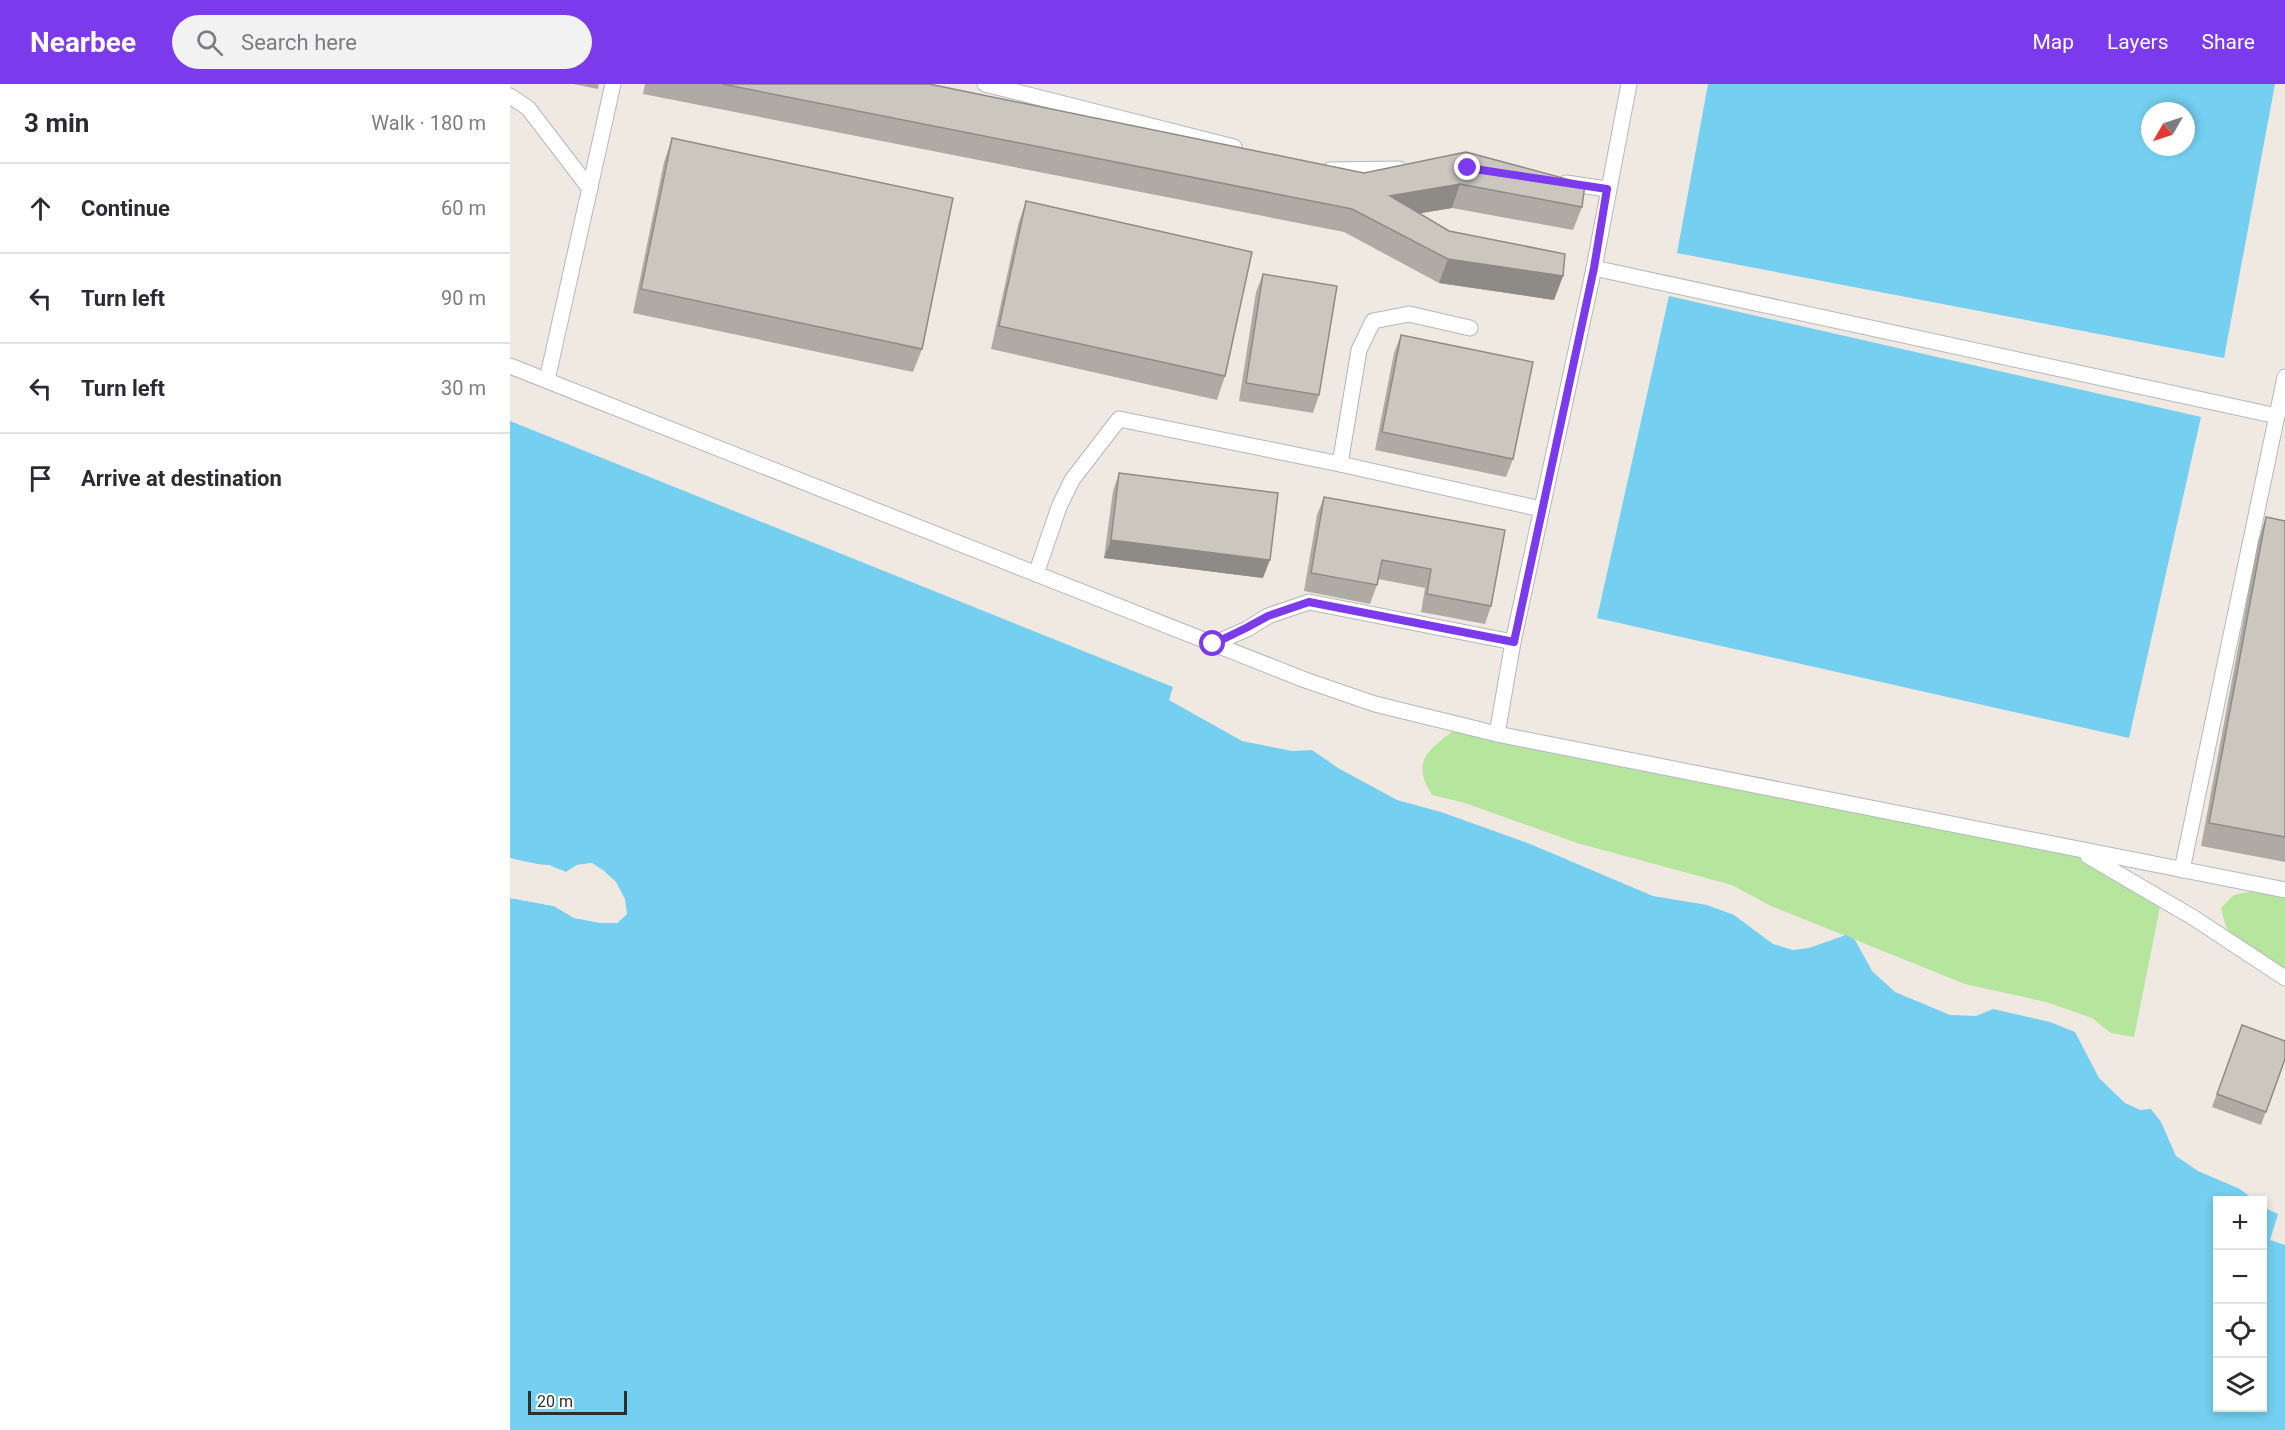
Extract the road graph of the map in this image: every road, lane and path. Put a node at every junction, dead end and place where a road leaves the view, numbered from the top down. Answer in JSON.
{"nodes":[{"id":1,"x":613,"y":84,"type":"edge"},
{"id":2,"x":991,"y":84,"type":"edge"},
{"id":3,"x":1629,"y":84,"type":"edge"},
{"id":4,"x":510,"y":96,"type":"edge"},
{"id":5,"x":1244,"y":150,"type":"edge"},
{"id":6,"x":1312,"y":167,"type":"edge"},
{"id":7,"x":1420,"y":169,"type":"edge"},
{"id":8,"x":1549,"y":180,"type":"edge"},
{"id":9,"x":590,"y":189,"type":"junction"},
{"id":10,"x":1607,"y":189,"type":"junction"},
{"id":11,"x":1594,"y":268,"type":"junction"},
{"id":12,"x":1470,"y":328,"type":"dead end"},
{"id":13,"x":510,"y":366,"type":"edge"},
{"id":14,"x":2285,"y":377,"type":"edge"},
{"id":15,"x":547,"y":380,"type":"junction"},
{"id":16,"x":2277,"y":416,"type":"junction"},
{"id":17,"x":1340,"y":464,"type":"junction"},
{"id":18,"x":1541,"y":509,"type":"junction"},
{"id":19,"x":1036,"y":574,"type":"junction"},
{"id":20,"x":1514,"y":642,"type":"junction"},
{"id":21,"x":1213,"y":644,"type":"junction"},
{"id":22,"x":1497,"y":734,"type":"junction"},
{"id":23,"x":2078,"y":850,"type":"junction"},
{"id":24,"x":2182,"y":870,"type":"junction"},
{"id":25,"x":2285,"y":890,"type":"edge"},
{"id":26,"x":2285,"y":978,"type":"edge"}],
"edges":[{"from":1,"to":9,"type":"lane"},
{"from":2,"to":5,"type":"lane"},
{"from":3,"to":10,"type":"lane"},
{"from":4,"to":9,"type":"lane"},
{"from":6,"to":7,"type":"lane"},
{"from":8,"to":10,"type":"lane"},
{"from":9,"to":15,"type":"lane"},
{"from":10,"to":11,"type":"lane"},
{"from":11,"to":16,"type":"lane"},
{"from":11,"to":18,"type":"lane"},
{"from":12,"to":17,"type":"lane"},
{"from":13,"to":15,"type":"lane"},
{"from":14,"to":16,"type":"lane"},
{"from":15,"to":19,"type":"lane"},
{"from":16,"to":24,"type":"lane"},
{"from":17,"to":18,"type":"lane"},
{"from":17,"to":19,"type":"lane"},
{"from":18,"to":20,"type":"lane"},
{"from":19,"to":21,"type":"lane"},
{"from":20,"to":21,"type":"lane"},
{"from":20,"to":22,"type":"lane"},
{"from":21,"to":22,"type":"lane"},
{"from":22,"to":23,"type":"lane"},
{"from":23,"to":24,"type":"lane"},
{"from":23,"to":26,"type":"lane"},
{"from":24,"to":25,"type":"lane"}]}
